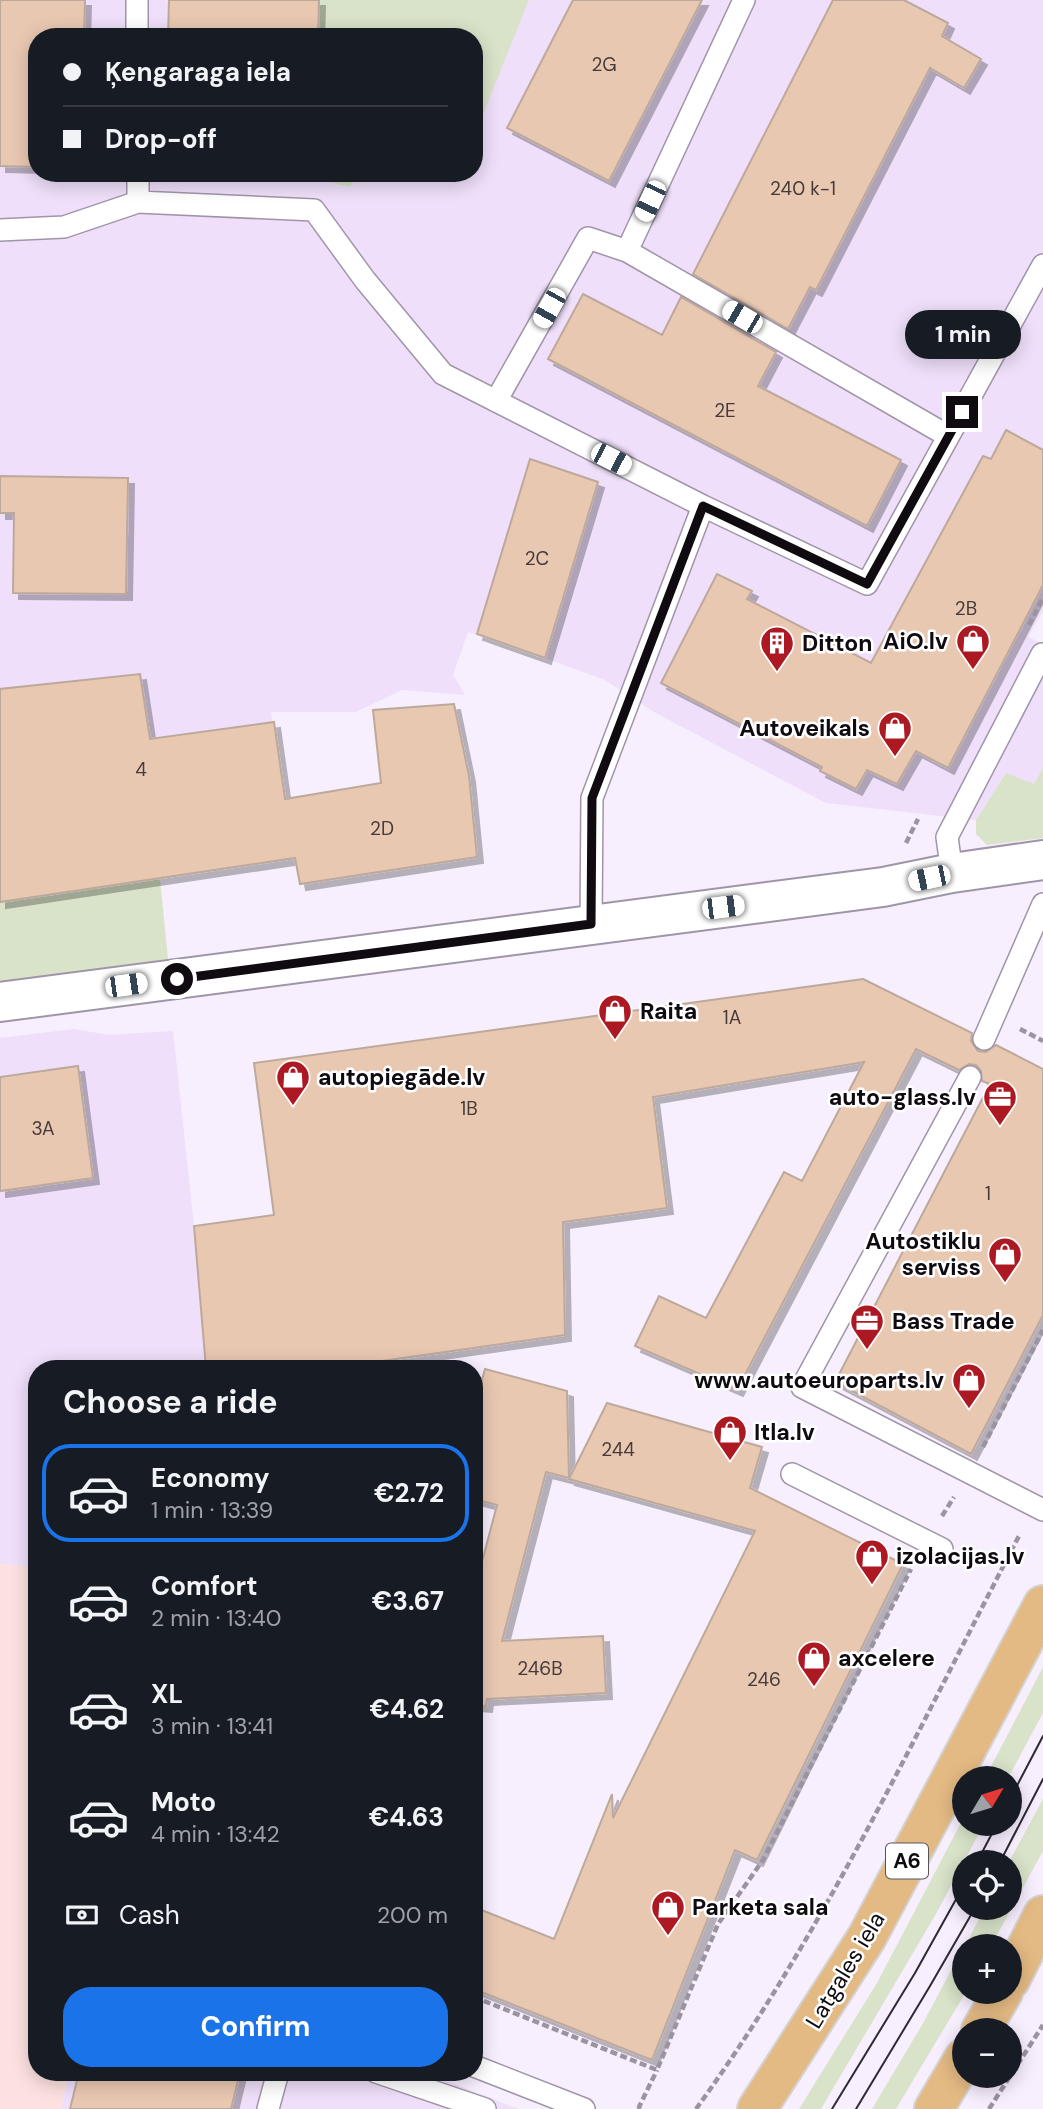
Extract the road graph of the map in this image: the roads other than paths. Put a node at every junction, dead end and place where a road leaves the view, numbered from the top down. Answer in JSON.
{"nodes":[{"id":1,"x":137,"y":0,"type":"edge"},
{"id":2,"x":744,"y":0,"type":"edge"},
{"id":3,"x":138,"y":28,"type":"edge"},
{"id":4,"x":138,"y":182,"type":"edge"},
{"id":5,"x":138,"y":202,"type":"junction"},
{"id":6,"x":0,"y":230,"type":"edge"},
{"id":7,"x":627,"y":251,"type":"junction"},
{"id":8,"x":1043,"y":265,"type":"edge"},
{"id":9,"x":496,"y":401,"type":"junction"},
{"id":10,"x":948,"y":436,"type":"junction"},
{"id":11,"x":703,"y":506,"type":"junction"},
{"id":12,"x":1042,"y":654,"type":"edge"},
{"id":13,"x":1043,"y":860,"type":"edge"},
{"id":14,"x":952,"y":873,"type":"junction"},
{"id":15,"x":1043,"y":904,"type":"edge"},
{"id":16,"x":591,"y":924,"type":"junction"},
{"id":17,"x":0,"y":1002,"type":"edge"},
{"id":18,"x":984,"y":1039,"type":"dead end"},
{"id":19,"x":971,"y":1077,"type":"dead end"},
{"id":20,"x":792,"y":1474,"type":"dead end"},
{"id":21,"x":1039,"y":1508,"type":"edge"},
{"id":22,"x":934,"y":1545,"type":"road end"},
{"id":23,"x":1043,"y":1605,"type":"edge"},
{"id":24,"x":1043,"y":1915,"type":"edge"},
{"id":25,"x":1022,"y":1956,"type":"edge"},
{"id":26,"x":483,"y":2070,"type":"edge"},
{"id":27,"x":952,"y":2078,"type":"edge"},
{"id":28,"x":276,"y":2081,"type":"edge"},
{"id":29,"x":403,"y":2081,"type":"edge"},
{"id":30,"x":268,"y":2109,"type":"edge"},
{"id":31,"x":485,"y":2109,"type":"edge"},
{"id":32,"x":584,"y":2109,"type":"edge"},
{"id":33,"x":757,"y":2109,"type":"edge"},
{"id":34,"x":934,"y":2109,"type":"edge"}],
"edges":[{"from":1,"to":3,"type":"lane"},
{"from":2,"to":7,"type":"lane"},
{"from":4,"to":5,"type":"lane"},
{"from":5,"to":6,"type":"lane"},
{"from":5,"to":9,"type":"lane"},
{"from":7,"to":9,"type":"lane"},
{"from":7,"to":10,"type":"lane"},
{"from":8,"to":10,"type":"lane"},
{"from":9,"to":11,"type":"lane"},
{"from":10,"to":11,"type":"lane"},
{"from":11,"to":16,"type":"lane"},
{"from":12,"to":14,"type":"lane"},
{"from":13,"to":14,"type":"street"},
{"from":14,"to":16,"type":"street"},
{"from":15,"to":18,"type":"lane"},
{"from":16,"to":17,"type":"street"},
{"from":19,"to":21,"type":"lane"},
{"from":20,"to":22,"type":"lane"},
{"from":23,"to":33,"type":"highway","name":"Latgales iela","number":"A6"},
{"from":24,"to":25,"type":"highway"},
{"from":26,"to":32,"type":"lane"},
{"from":27,"to":34,"type":"highway"},
{"from":28,"to":30,"type":"lane"},
{"from":29,"to":31,"type":"lane"}]}
